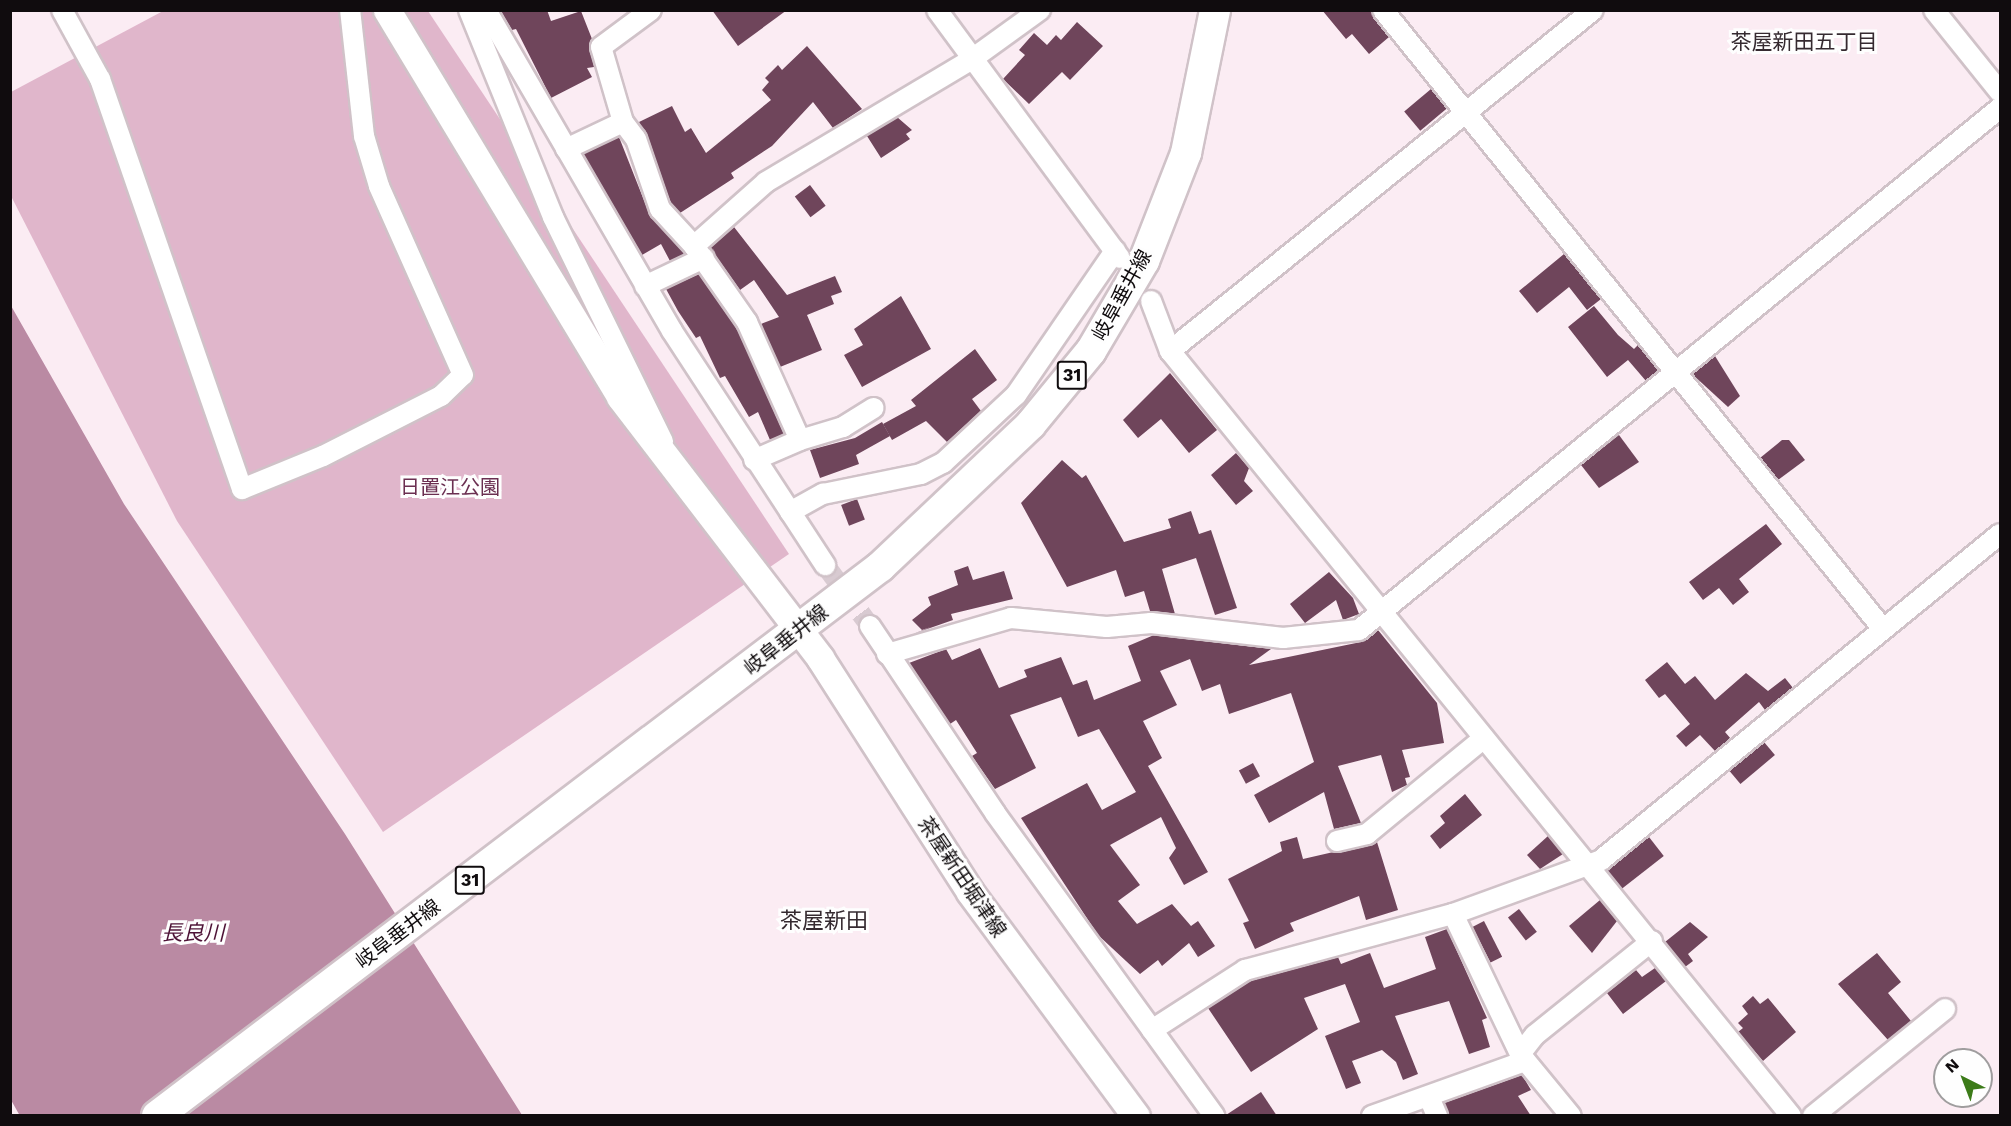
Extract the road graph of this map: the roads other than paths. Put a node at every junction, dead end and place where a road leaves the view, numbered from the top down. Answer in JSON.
{"nodes":[{"id":1,"x":62,"y":10,"type":"edge"},
{"id":2,"x":350,"y":10,"type":"edge"},
{"id":3,"x":387,"y":10,"type":"edge"},
{"id":4,"x":469,"y":10,"type":"edge"},
{"id":5,"x":486,"y":10,"type":"edge"},
{"id":6,"x":651,"y":10,"type":"edge"},
{"id":7,"x":937,"y":10,"type":"edge"},
{"id":8,"x":1040,"y":10,"type":"edge"},
{"id":9,"x":1215,"y":10,"type":"edge"},
{"id":10,"x":1383,"y":10,"type":"edge"},
{"id":11,"x":1593,"y":10,"type":"edge"},
{"id":12,"x":1934,"y":10,"type":"edge"},
{"id":13,"x":972,"y":59,"type":"junction"},
{"id":14,"x":2001,"y":92,"type":"edge"},
{"id":15,"x":2001,"y":108,"type":"edge"},
{"id":16,"x":1465,"y":113,"type":"junction"},
{"id":17,"x":623,"y":122,"type":"junction"},
{"id":18,"x":566,"y":149,"type":"junction"},
{"id":19,"x":699,"y":252,"type":"junction"},
{"id":20,"x":645,"y":286,"type":"junction"},
{"id":21,"x":1151,"y":301,"type":"dead end"},
{"id":22,"x":1170,"y":351,"type":"junction"},
{"id":23,"x":1677,"y":371,"type":"junction"},
{"id":24,"x":873,"y":408,"type":"dead end"},
{"id":25,"x":800,"y":440,"type":"junction"},
{"id":26,"x":754,"y":460,"type":"junction"},
{"id":27,"x":678,"y":478,"type":"junction"},
{"id":28,"x":790,"y":512,"type":"junction"},
{"id":29,"x":2001,"y":534,"type":"edge"},
{"id":30,"x":825,"y":565,"type":"tunnel mouth"},
{"id":31,"x":1382,"y":613,"type":"junction"},
{"id":32,"x":870,"y":626,"type":"tunnel mouth"},
{"id":33,"x":1883,"y":629,"type":"junction"},
{"id":34,"x":790,"y":638,"type":"junction"},
{"id":35,"x":887,"y":654,"type":"junction"},
{"id":36,"x":1484,"y":738,"type":"junction"},
{"id":37,"x":1337,"y":841,"type":"dead end"},
{"id":38,"x":1589,"y":866,"type":"junction"},
{"id":39,"x":1453,"y":914,"type":"junction"},
{"id":40,"x":1652,"y":941,"type":"junction"},
{"id":41,"x":1945,"y":1009,"type":"dead end"},
{"id":42,"x":1152,"y":1030,"type":"junction"},
{"id":43,"x":1523,"y":1058,"type":"junction"},
{"id":44,"x":1429,"y":1096,"type":"junction"},
{"id":45,"x":157,"y":1116,"type":"edge"},
{"id":46,"x":1136,"y":1116,"type":"edge"},
{"id":47,"x":1214,"y":1116,"type":"edge"},
{"id":48,"x":1372,"y":1116,"type":"edge"},
{"id":49,"x":1437,"y":1116,"type":"edge"},
{"id":50,"x":1571,"y":1116,"type":"edge"},
{"id":51,"x":1791,"y":1116,"type":"edge"},
{"id":52,"x":1812,"y":1116,"type":"edge"}],
"edges":[{"from":1,"to":2,"type":"street"},
{"from":3,"to":27,"type":"street","name":"茶屋新田堀津線"},
{"from":4,"to":27,"type":"street"},
{"from":5,"to":18,"type":"street"},
{"from":6,"to":17,"type":"street"},
{"from":7,"to":13,"type":"street"},
{"from":8,"to":13,"type":"street"},
{"from":9,"to":34,"type":"main road","name":"岐阜垂井線","number":"31"},
{"from":10,"to":16,"type":"street"},
{"from":11,"to":16,"type":"street"},
{"from":12,"to":14,"type":"street"},
{"from":13,"to":19,"type":"street"},
{"from":13,"to":28,"type":"street"},
{"from":15,"to":23,"type":"street"},
{"from":16,"to":22,"type":"street"},
{"from":16,"to":23,"type":"street"},
{"from":17,"to":18,"type":"street"},
{"from":17,"to":19,"type":"street"},
{"from":18,"to":20,"type":"street"},
{"from":19,"to":20,"type":"street"},
{"from":19,"to":25,"type":"street"},
{"from":20,"to":26,"type":"street"},
{"from":21,"to":22,"type":"street"},
{"from":22,"to":31,"type":"street"},
{"from":23,"to":31,"type":"street"},
{"from":23,"to":33,"type":"street"},
{"from":24,"to":25,"type":"street"},
{"from":25,"to":26,"type":"street"},
{"from":26,"to":28,"type":"street"},
{"from":27,"to":34,"type":"street","name":"茶屋新田堀津線"},
{"from":28,"to":30,"type":"street"},
{"from":29,"to":33,"type":"street"},
{"from":31,"to":35,"type":"street"},
{"from":31,"to":36,"type":"street"},
{"from":32,"to":35,"type":"street"},
{"from":33,"to":38,"type":"street"},
{"from":34,"to":45,"type":"main road","name":"岐阜垂井線","number":"31"},
{"from":34,"to":46,"type":"street","name":"茶屋新田堀津線"},
{"from":35,"to":42,"type":"street"},
{"from":36,"to":37,"type":"street"},
{"from":36,"to":38,"type":"street"},
{"from":38,"to":39,"type":"street"},
{"from":38,"to":40,"type":"street"},
{"from":39,"to":42,"type":"street"},
{"from":39,"to":43,"type":"street"},
{"from":40,"to":43,"type":"street"},
{"from":40,"to":51,"type":"street"},
{"from":41,"to":52,"type":"street"},
{"from":42,"to":47,"type":"street"},
{"from":43,"to":44,"type":"street"},
{"from":43,"to":50,"type":"street"},
{"from":44,"to":48,"type":"street"},
{"from":44,"to":49,"type":"street"}]}
